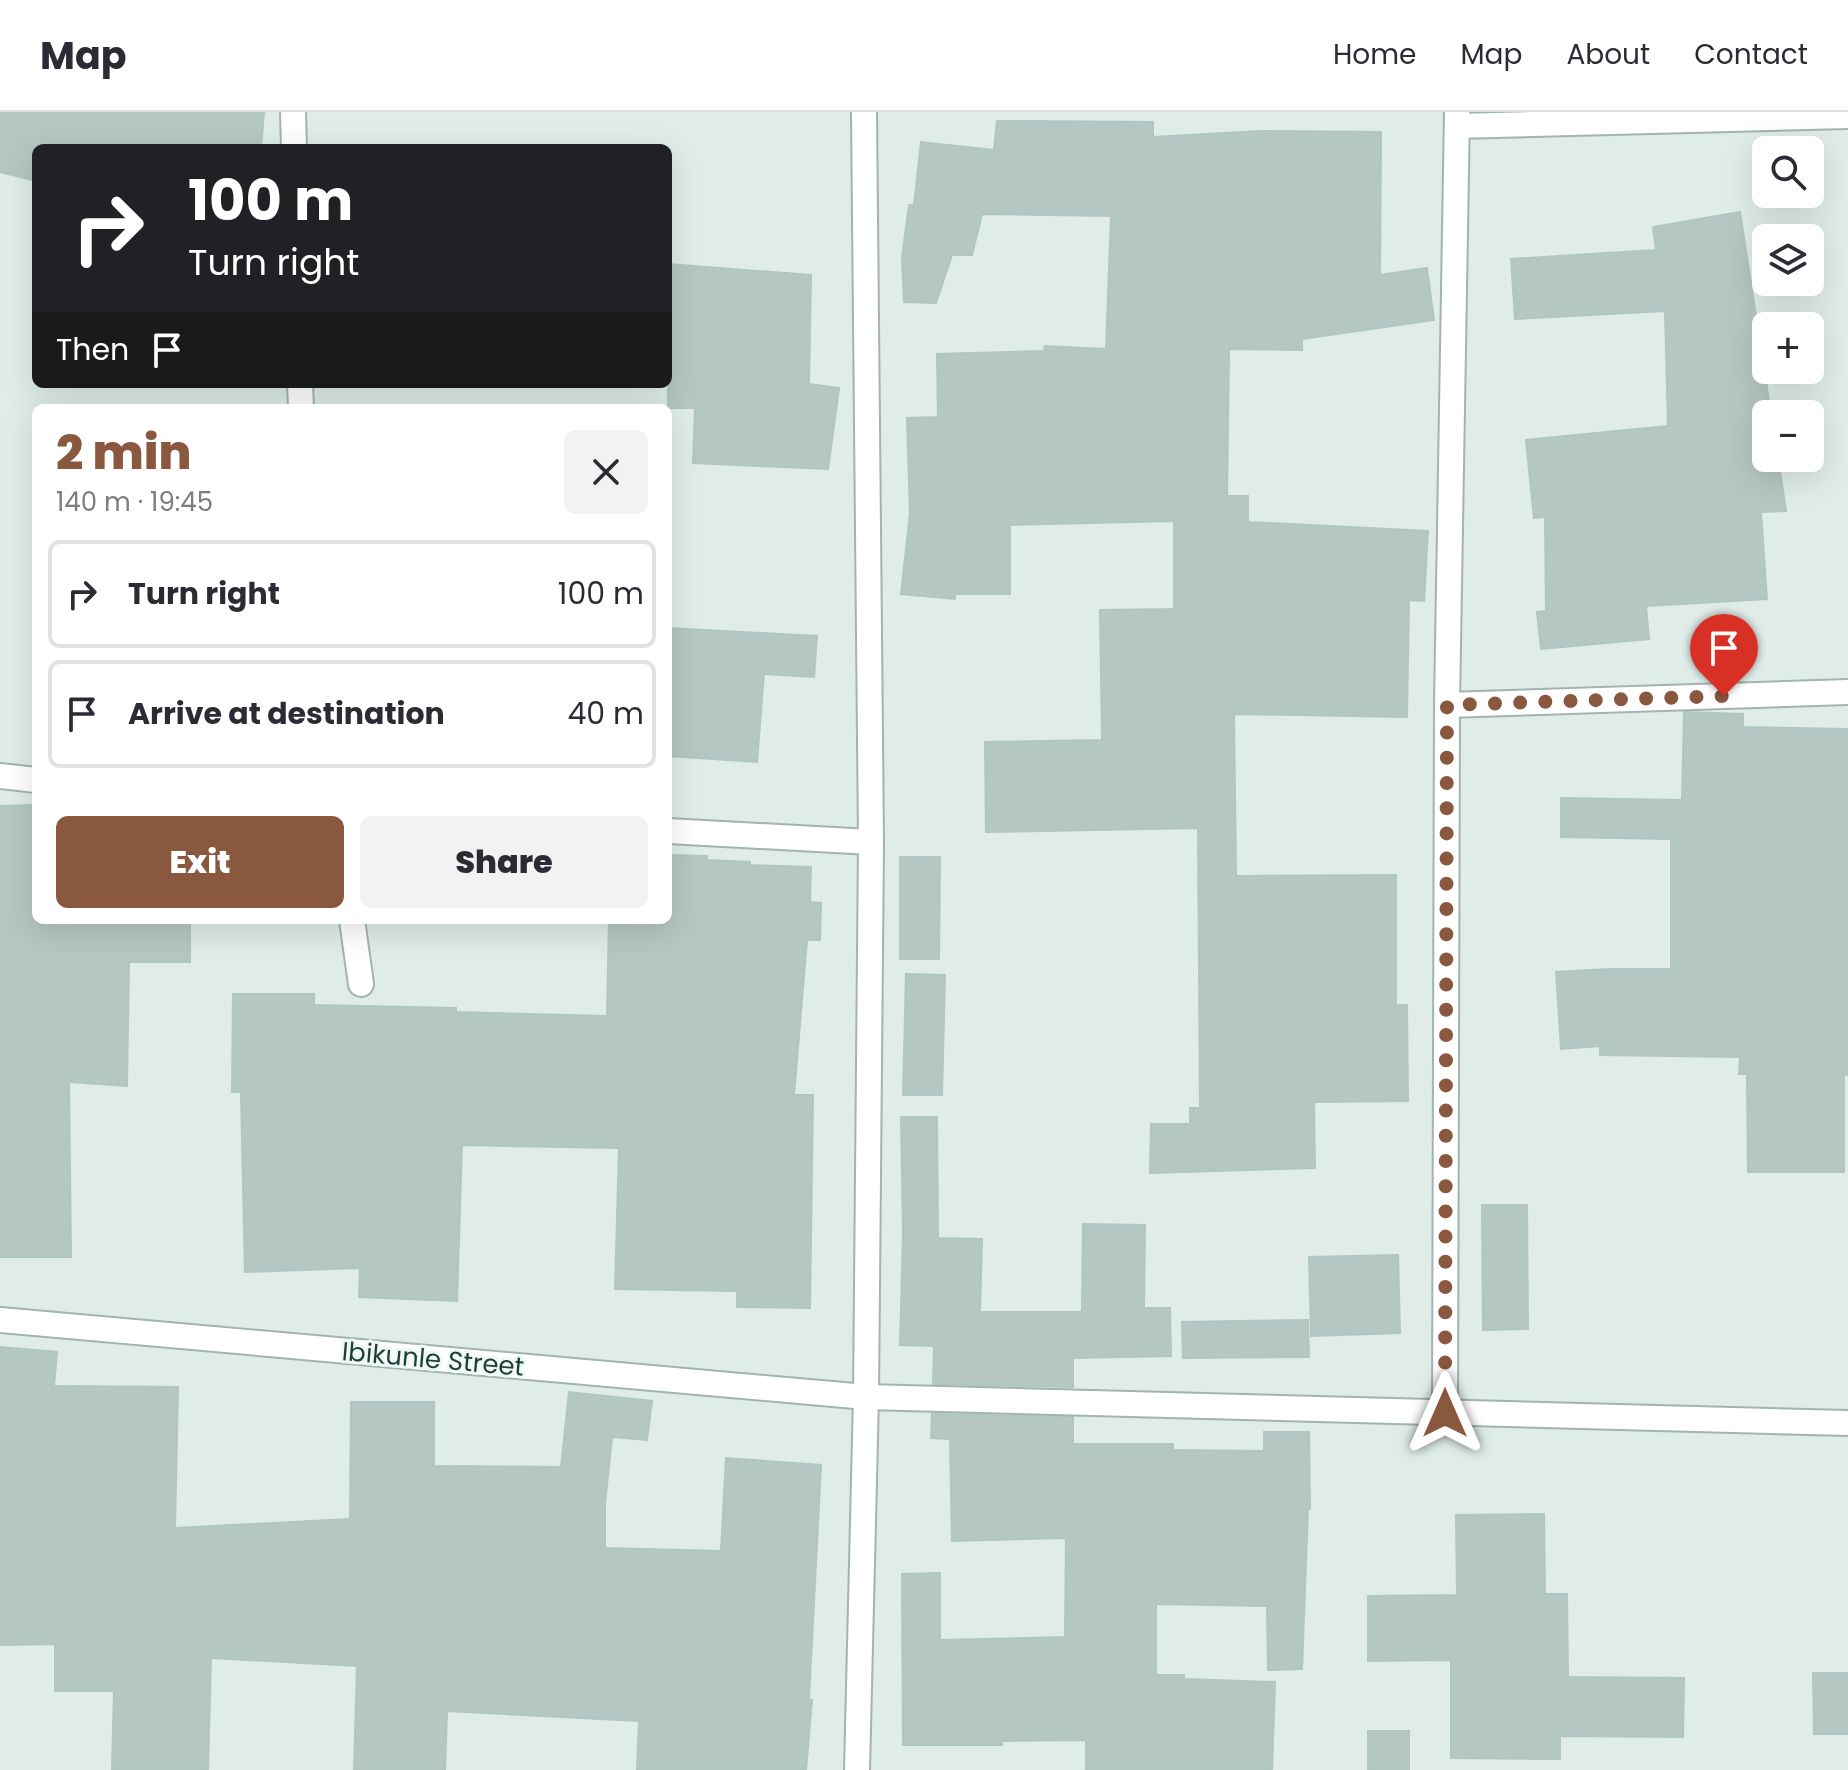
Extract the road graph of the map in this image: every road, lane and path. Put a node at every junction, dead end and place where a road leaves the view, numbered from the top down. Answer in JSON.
{"nodes":[{"id":1,"x":293,"y":112,"type":"edge"},
{"id":2,"x":864,"y":112,"type":"edge"},
{"id":3,"x":1848,"y":115,"type":"edge"},
{"id":4,"x":1457,"y":119,"type":"edge"},
{"id":5,"x":294,"y":144,"type":"edge"},
{"id":6,"x":1848,"y":692,"type":"edge"},
{"id":7,"x":1447,"y":705,"type":"junction"},
{"id":8,"x":0,"y":776,"type":"edge"},
{"id":9,"x":32,"y":780,"type":"edge"},
{"id":10,"x":672,"y":831,"type":"edge"},
{"id":11,"x":871,"y":842,"type":"junction"},
{"id":12,"x":353,"y":924,"type":"edge"},
{"id":13,"x":361,"y":984,"type":"dead end"},
{"id":14,"x":0,"y":1320,"type":"edge"},
{"id":15,"x":866,"y":1397,"type":"junction"},
{"id":16,"x":1445,"y":1413,"type":"junction"},
{"id":17,"x":1848,"y":1423,"type":"edge"},
{"id":18,"x":857,"y":1770,"type":"edge"}],
"edges":[{"from":1,"to":5,"type":"street"},
{"from":2,"to":11,"type":"street"},
{"from":3,"to":4,"type":"street"},
{"from":4,"to":7,"type":"street"},
{"from":6,"to":7,"type":"street"},
{"from":7,"to":16,"type":"street"},
{"from":8,"to":9,"type":"street"},
{"from":10,"to":11,"type":"street"},
{"from":11,"to":15,"type":"street"},
{"from":12,"to":13,"type":"street"},
{"from":14,"to":15,"type":"street","name":"Ibikunle Street"},
{"from":15,"to":16,"type":"street","name":"Ibikunle Street"},
{"from":15,"to":18,"type":"street"},
{"from":16,"to":17,"type":"street","name":"Ibikunle Street"}]}
